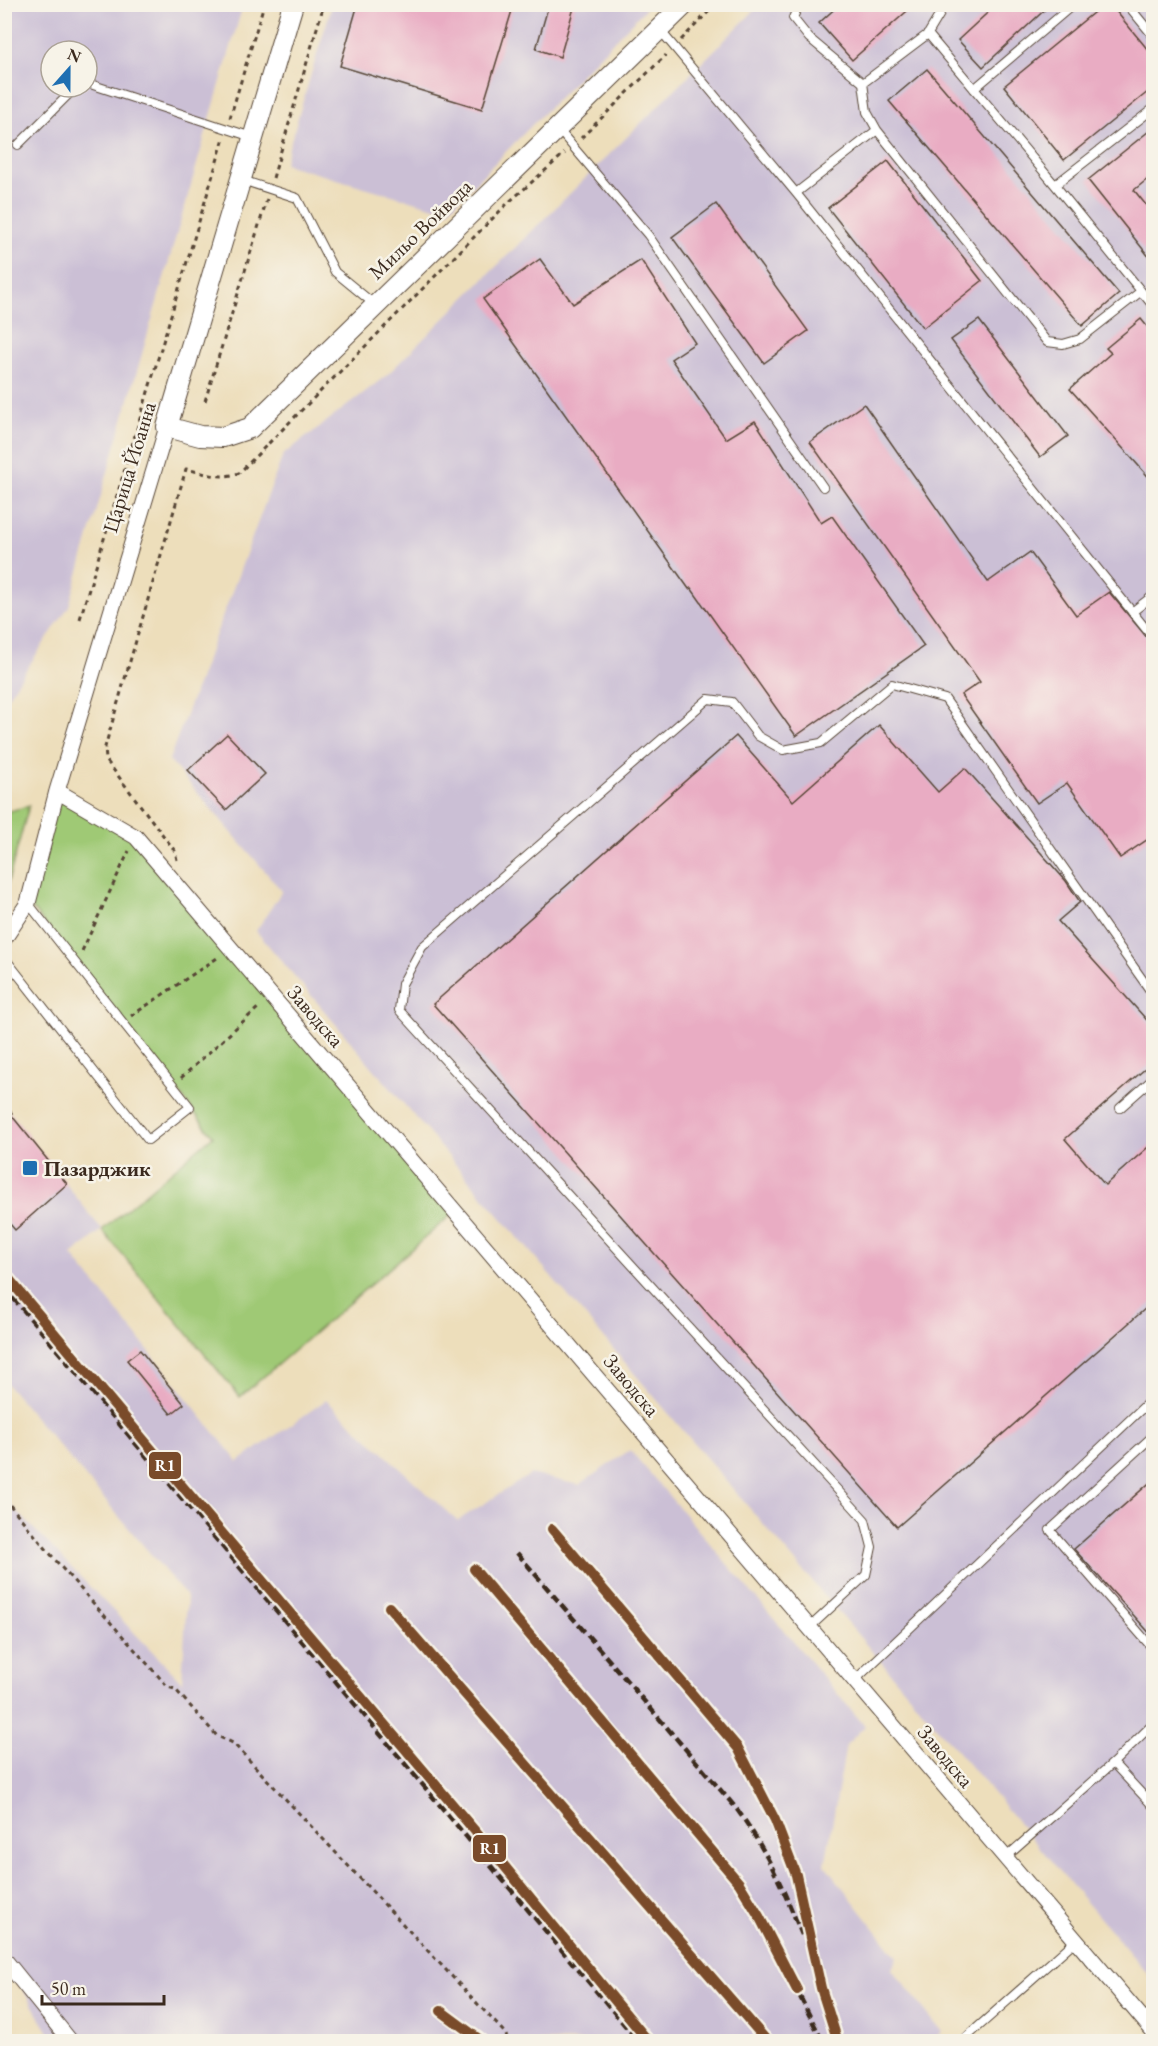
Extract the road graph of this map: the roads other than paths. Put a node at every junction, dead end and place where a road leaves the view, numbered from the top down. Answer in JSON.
{"nodes":[{"id":1,"x":293,"y":4,"type":"edge"},
{"id":2,"x":685,"y":4,"type":"edge"},
{"id":3,"x":799,"y":4,"type":"edge"},
{"id":4,"x":941,"y":4,"type":"edge"},
{"id":5,"x":1074,"y":4,"type":"edge"},
{"id":6,"x":1127,"y":4,"type":"edge"},
{"id":7,"x":660,"y":30,"type":"junction"},
{"id":8,"x":928,"y":34,"type":"junction"},
{"id":9,"x":1154,"y":37,"type":"edge"},
{"id":10,"x":863,"y":83,"type":"junction"},
{"id":11,"x":99,"y":86,"type":"edge"},
{"id":12,"x":974,"y":89,"type":"junction"},
{"id":13,"x":64,"y":99,"type":"edge"},
{"id":14,"x":1154,"y":108,"type":"edge"},
{"id":15,"x":557,"y":128,"type":"junction"},
{"id":16,"x":877,"y":130,"type":"junction"},
{"id":17,"x":253,"y":137,"type":"junction"},
{"id":18,"x":18,"y":145,"type":"dead end"},
{"id":19,"x":241,"y":180,"type":"junction"},
{"id":20,"x":1055,"y":185,"type":"junction"},
{"id":21,"x":796,"y":193,"type":"junction"},
{"id":22,"x":1140,"y":292,"type":"junction"},
{"id":23,"x":375,"y":305,"type":"junction"},
{"id":24,"x":1154,"y":307,"type":"edge"},
{"id":25,"x":166,"y":427,"type":"junction"},
{"id":26,"x":823,"y":487,"type":"dead end"},
{"id":27,"x":1154,"y":595,"type":"edge"},
{"id":28,"x":1132,"y":612,"type":"junction"},
{"id":29,"x":1154,"y":639,"type":"edge"},
{"id":30,"x":57,"y":791,"type":"junction"},
{"id":31,"x":28,"y":903,"type":"junction"},
{"id":32,"x":4,"y":939,"type":"edge"},
{"id":33,"x":4,"y":957,"type":"edge"},
{"id":34,"x":1154,"y":996,"type":"edge"},
{"id":35,"x":1154,"y":1078,"type":"edge"},
{"id":36,"x":1120,"y":1108,"type":"dead end"},
{"id":37,"x":1154,"y":1397,"type":"edge"},
{"id":38,"x":1154,"y":1435,"type":"edge"},
{"id":39,"x":810,"y":1627,"type":"junction"},
{"id":40,"x":1154,"y":1650,"type":"edge"},
{"id":41,"x":854,"y":1681,"type":"junction"},
{"id":42,"x":1154,"y":1723,"type":"edge"},
{"id":43,"x":1113,"y":1763,"type":"junction"},
{"id":44,"x":1154,"y":1807,"type":"edge"},
{"id":45,"x":1005,"y":1858,"type":"junction"},
{"id":46,"x":1076,"y":1941,"type":"junction"},
{"id":47,"x":4,"y":1959,"type":"edge"},
{"id":48,"x":1154,"y":2032,"type":"edge"},
{"id":49,"x":70,"y":2042,"type":"edge"},
{"id":50,"x":961,"y":2042,"type":"edge"}],
"edges":[{"from":1,"to":17,"type":"street","name":"Царица Йоанна"},
{"from":2,"to":7,"type":"street","name":"Мильо Войвода"},
{"from":3,"to":10,"type":"lane"},
{"from":4,"to":8,"type":"lane"},
{"from":5,"to":12,"type":"lane"},
{"from":6,"to":9,"type":"lane"},
{"from":7,"to":15,"type":"street","name":"Мильо Войвода"},
{"from":7,"to":21,"type":"lane"},
{"from":8,"to":10,"type":"lane"},
{"from":8,"to":12,"type":"lane"},
{"from":10,"to":16,"type":"lane"},
{"from":11,"to":17,"type":"lane"},
{"from":12,"to":20,"type":"lane"},
{"from":13,"to":18,"type":"lane"},
{"from":14,"to":20,"type":"lane"},
{"from":15,"to":23,"type":"street","name":"Мильо Войвода"},
{"from":15,"to":26,"type":"lane"},
{"from":16,"to":21,"type":"lane"},
{"from":16,"to":22,"type":"lane"},
{"from":17,"to":19,"type":"street","name":"Царица Йоанна"},
{"from":19,"to":23,"type":"lane"},
{"from":19,"to":25,"type":"street","name":"Царица Йоанна"},
{"from":20,"to":22,"type":"lane"},
{"from":21,"to":28,"type":"lane"},
{"from":22,"to":24,"type":"lane"},
{"from":23,"to":25,"type":"street","name":"Мильо Войвода"},
{"from":25,"to":30,"type":"street","name":"Царица Йоанна"},
{"from":27,"to":28,"type":"lane"},
{"from":28,"to":29,"type":"lane"},
{"from":30,"to":31,"type":"street","name":"Царица Йоанна"},
{"from":30,"to":39,"type":"street","name":"Заводска"},
{"from":31,"to":32,"type":"street","name":"Царица Йоанна"},
{"from":31,"to":33,"type":"lane"},
{"from":34,"to":39,"type":"lane"},
{"from":35,"to":36,"type":"lane"},
{"from":37,"to":41,"type":"lane"},
{"from":38,"to":40,"type":"lane"},
{"from":39,"to":41,"type":"street","name":"Заводска"},
{"from":41,"to":45,"type":"street","name":"Заводска"},
{"from":42,"to":43,"type":"lane"},
{"from":43,"to":44,"type":"lane"},
{"from":43,"to":45,"type":"lane"},
{"from":45,"to":46,"type":"street","name":"Заводска"},
{"from":46,"to":48,"type":"street","name":"Заводска"},
{"from":46,"to":50,"type":"lane"},
{"from":47,"to":49,"type":"street"}]}
